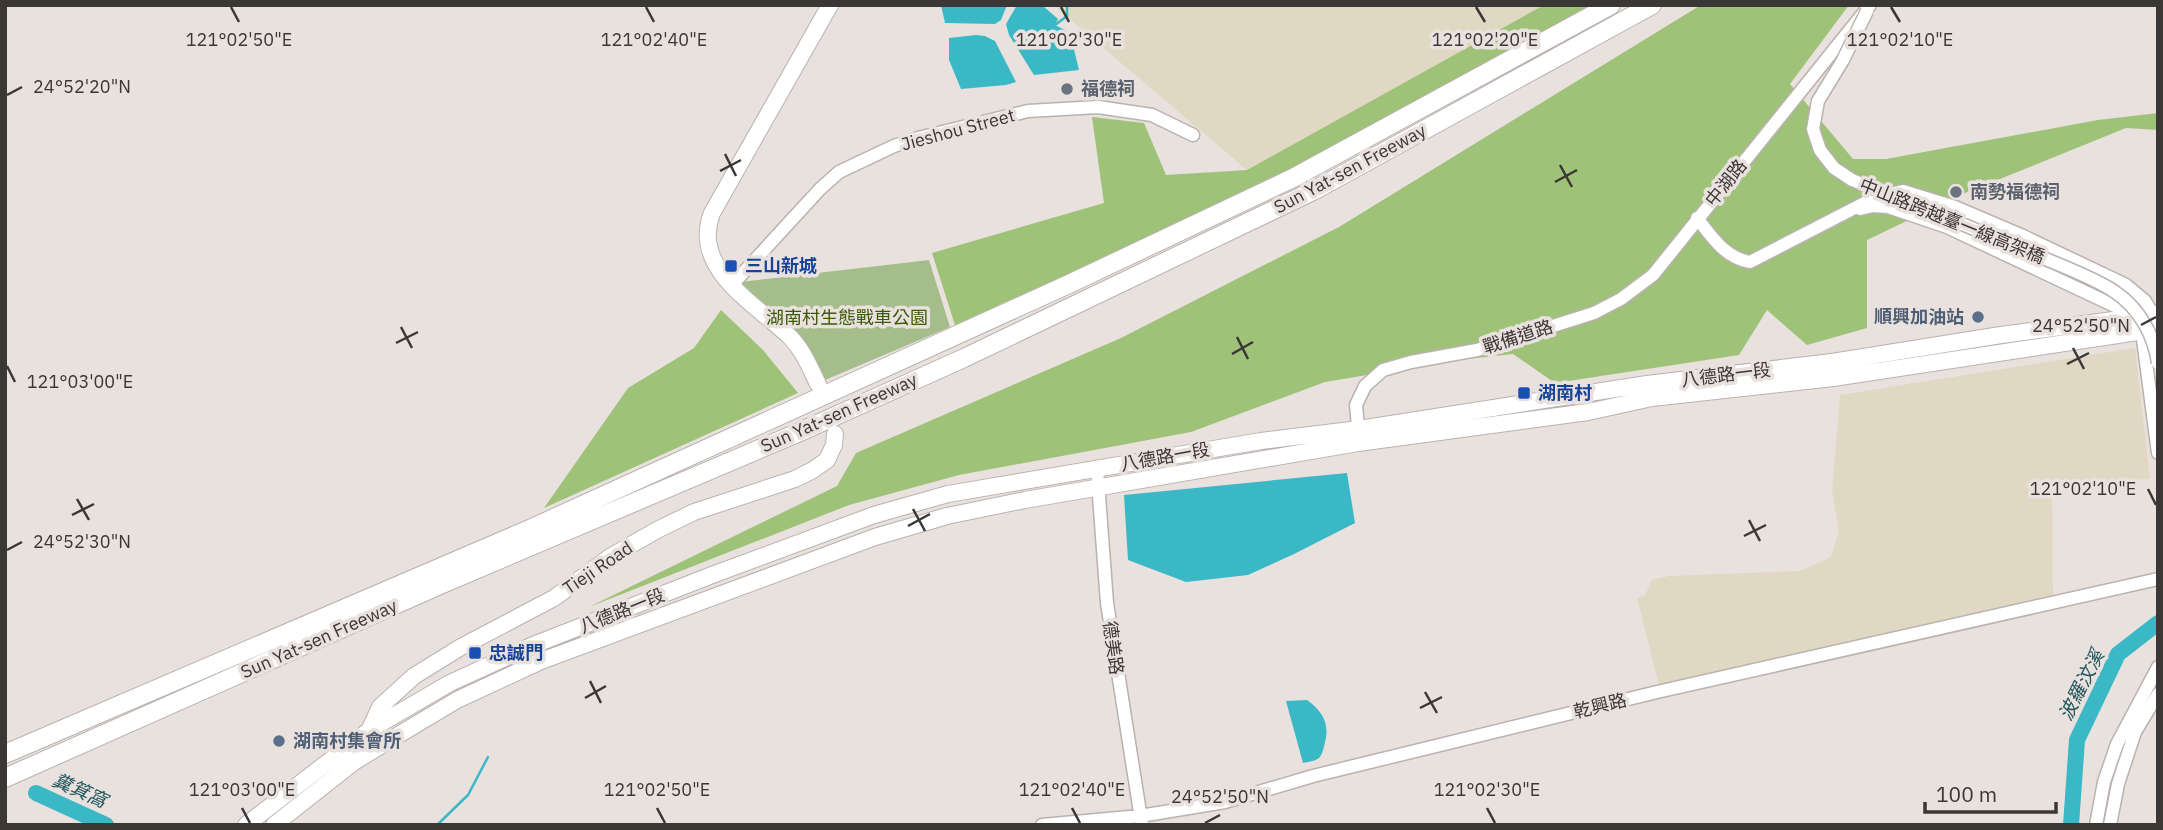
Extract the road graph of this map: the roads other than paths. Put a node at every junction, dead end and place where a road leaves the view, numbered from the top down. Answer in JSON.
{"nodes":[{"id":1,"x":830,"y":5,"type":"edge"},
{"id":2,"x":1611,"y":5,"type":"edge"},
{"id":3,"x":1652,"y":5,"type":"edge"},
{"id":4,"x":1868,"y":8,"type":"edge"},
{"id":5,"x":1193,"y":135,"type":"dead end"},
{"id":6,"x":1849,"y":212,"type":"junction"},
{"id":7,"x":1697,"y":218,"type":"junction"},
{"id":8,"x":731,"y":286,"type":"junction"},
{"id":9,"x":2129,"y":318,"type":"junction"},
{"id":10,"x":2154,"y":323,"type":"edge"},
{"id":11,"x":2158,"y":363,"type":"edge"},
{"id":12,"x":818,"y":384,"type":"dead end"},
{"id":13,"x":835,"y":433,"type":"dead end"},
{"id":14,"x":1359,"y":436,"type":"junction"},
{"id":15,"x":2158,"y":453,"type":"edge"},
{"id":16,"x":1097,"y":469,"type":"junction"},
{"id":17,"x":1098,"y":488,"type":"junction"},
{"id":18,"x":2158,"y":579,"type":"edge"},
{"id":19,"x":2158,"y":667,"type":"edge"},
{"id":20,"x":2156,"y":699,"type":"edge"},
{"id":21,"x":371,"y":729,"type":"junction"},
{"id":22,"x":5,"y":754,"type":"edge"},
{"id":23,"x":354,"y":762,"type":"junction"},
{"id":24,"x":5,"y":778,"type":"edge"},
{"id":25,"x":1141,"y":820,"type":"edge"},
{"id":26,"x":246,"y":825,"type":"edge"},
{"id":27,"x":274,"y":825,"type":"edge"},
{"id":28,"x":1042,"y":825,"type":"edge"},
{"id":29,"x":2096,"y":825,"type":"edge"},
{"id":30,"x":2110,"y":825,"type":"edge"}],
"edges":[{"from":1,"to":8,"type":"main road"},
{"from":2,"to":22,"type":"highway","name":"Sun Yat-sen Freeway"},
{"from":3,"to":24,"type":"highway","name":"Sun Yat-sen Freeway"},
{"from":4,"to":7,"type":"street","name":"中湖路"},
{"from":4,"to":11,"type":"street","name":"中山路跨越臺一線高架橋","bridge":true},
{"from":5,"to":8,"type":"street","name":"Jieshou Street"},
{"from":6,"to":7,"type":"street","name":"中湖路"},
{"from":6,"to":9,"type":"street","name":"中湖路"},
{"from":6,"to":10,"type":"street","name":"中湖路"},
{"from":7,"to":14,"type":"street","name":"戰備道路"},
{"from":8,"to":12,"type":"main road"},
{"from":9,"to":10,"type":"main road","name":"八德路一段"},
{"from":9,"to":14,"type":"main road","name":"八德路一段"},
{"from":10,"to":14,"type":"main road","name":"八德路一段"},
{"from":10,"to":15,"type":"street"},
{"from":13,"to":21,"type":"main road","name":"Tieji Road"},
{"from":14,"to":16,"type":"main road","name":"八德路一段"},
{"from":14,"to":17,"type":"main road","name":"八德路一段"},
{"from":16,"to":17,"type":"street","name":"德美路"},
{"from":16,"to":21,"type":"main road","name":"八德路一段"},
{"from":17,"to":23,"type":"main road","name":"八德路一段"},
{"from":17,"to":25,"type":"street","name":"德美路"},
{"from":18,"to":25,"type":"street","name":"乾興路"},
{"from":19,"to":29,"type":"street"},
{"from":20,"to":30,"type":"street"},
{"from":21,"to":23,"type":"main road","name":"Tieji Road"},
{"from":21,"to":26,"type":"main road","name":"八德路一段"},
{"from":23,"to":27,"type":"main road","name":"八德路一段"},
{"from":25,"to":28,"type":"street","name":"乾興路"}]}
